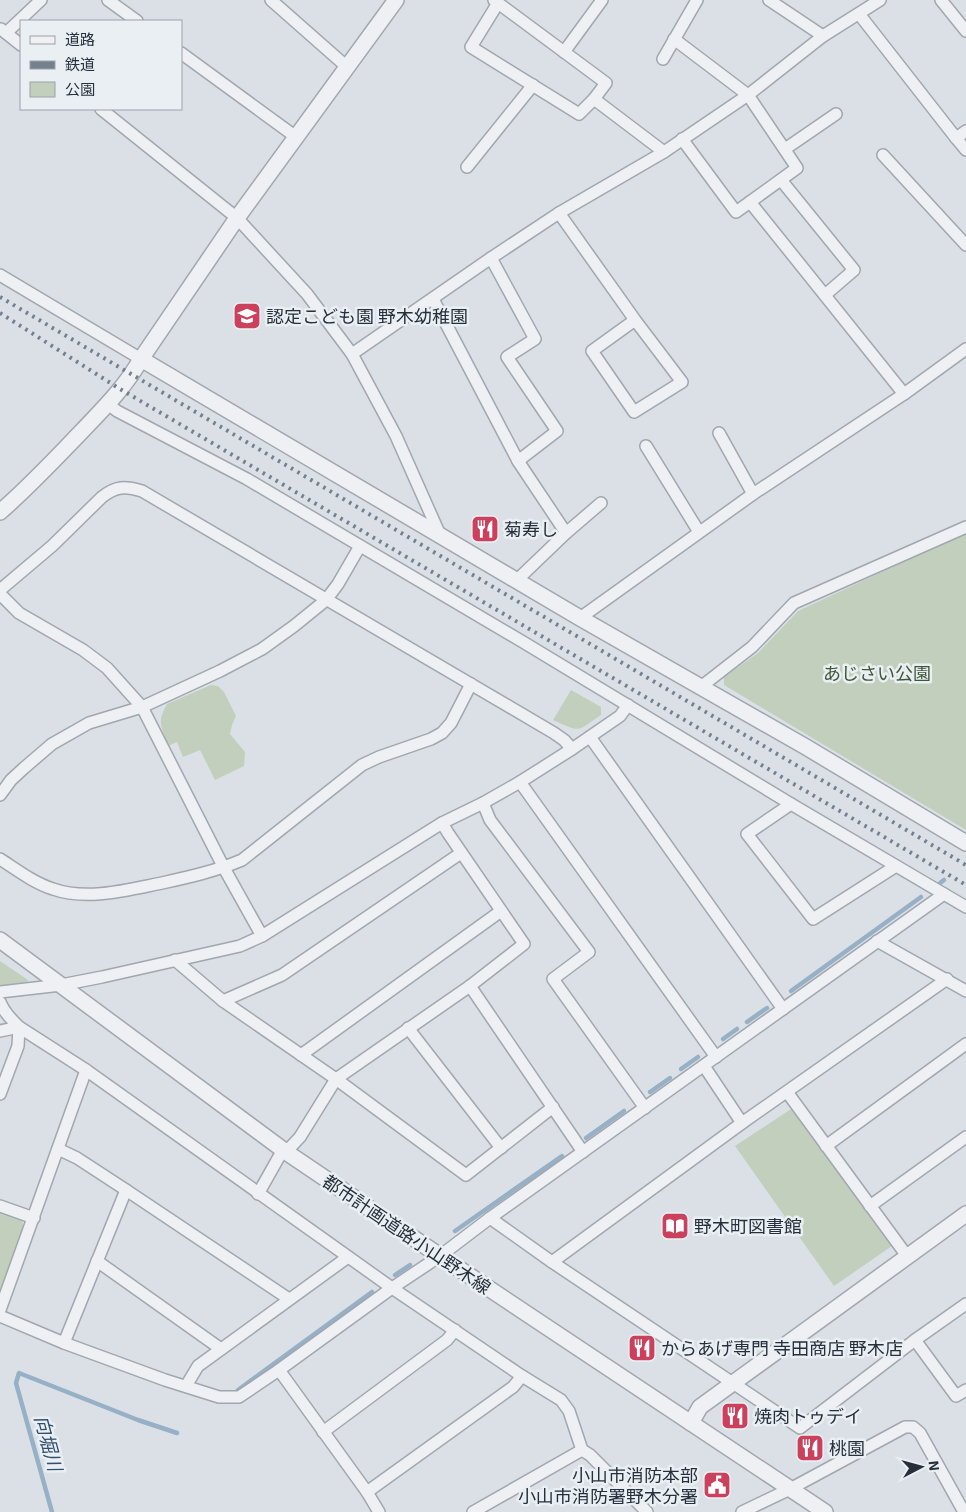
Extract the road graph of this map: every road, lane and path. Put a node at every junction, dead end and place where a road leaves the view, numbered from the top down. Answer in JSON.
{"nodes":[{"id":1,"x":41,"y":0,"type":"edge"},
{"id":2,"x":108,"y":0,"type":"edge"},
{"id":3,"x":271,"y":0,"type":"edge"},
{"id":4,"x":396,"y":0,"type":"edge"},
{"id":5,"x":602,"y":0,"type":"edge"},
{"id":6,"x":697,"y":0,"type":"edge"},
{"id":7,"x":769,"y":0,"type":"edge"},
{"id":8,"x":878,"y":0,"type":"edge"},
{"id":9,"x":941,"y":0,"type":"edge"},
{"id":10,"x":496,"y":1,"type":"edge"},
{"id":11,"x":859,"y":14,"type":"junction"},
{"id":12,"x":137,"y":20,"type":"edge"},
{"id":13,"x":3,"y":31,"type":"edge"},
{"id":14,"x":966,"y":31,"type":"edge"},
{"id":15,"x":823,"y":36,"type":"junction"},
{"id":16,"x":674,"y":39,"type":"junction"},
{"id":17,"x":20,"y":44,"type":"edge"},
{"id":18,"x":564,"y":52,"type":"junction"},
{"id":19,"x":182,"y":54,"type":"edge"},
{"id":20,"x":663,"y":58,"type":"dead end"},
{"id":21,"x":347,"y":67,"type":"junction"},
{"id":22,"x":532,"y":86,"type":"junction"},
{"id":23,"x":748,"y":95,"type":"junction"},
{"id":24,"x":594,"y":99,"type":"junction"},
{"id":25,"x":102,"y":110,"type":"edge"},
{"id":26,"x":836,"y":114,"type":"dead end"},
{"id":27,"x":966,"y":131,"type":"edge"},
{"id":28,"x":296,"y":137,"type":"junction"},
{"id":29,"x":956,"y":138,"type":"junction"},
{"id":30,"x":682,"y":139,"type":"junction"},
{"id":31,"x":785,"y":149,"type":"junction"},
{"id":32,"x":966,"y":150,"type":"edge"},
{"id":33,"x":664,"y":152,"type":"junction"},
{"id":34,"x":883,"y":155,"type":"dead end"},
{"id":35,"x":467,"y":166,"type":"dead end"},
{"id":36,"x":781,"y":180,"type":"junction"},
{"id":37,"x":750,"y":202,"type":"junction"},
{"id":38,"x":559,"y":213,"type":"junction"},
{"id":39,"x":237,"y":218,"type":"junction"},
{"id":40,"x":966,"y":245,"type":"edge"},
{"id":41,"x":491,"y":258,"type":"junction"},
{"id":42,"x":0,"y":275,"type":"edge"},
{"id":43,"x":824,"y":295,"type":"junction"},
{"id":44,"x":433,"y":299,"type":"junction"},
{"id":45,"x":635,"y":320,"type":"junction"},
{"id":46,"x":966,"y":349,"type":"edge"},
{"id":47,"x":352,"y":354,"type":"junction"},
{"id":48,"x":141,"y":359,"type":"junction"},
{"id":49,"x":904,"y":394,"type":"junction"},
{"id":50,"x":108,"y":404,"type":"junction"},
{"id":51,"x":718,"y":433,"type":"dead end"},
{"id":52,"x":646,"y":446,"type":"dead end"},
{"id":53,"x":518,"y":461,"type":"junction"},
{"id":54,"x":753,"y":494,"type":"junction"},
{"id":55,"x":601,"y":503,"type":"dead end"},
{"id":56,"x":0,"y":512,"type":"edge"},
{"id":57,"x":966,"y":527,"type":"edge"},
{"id":58,"x":699,"y":532,"type":"junction"},
{"id":59,"x":566,"y":533,"type":"junction"},
{"id":60,"x":440,"y":535,"type":"junction"},
{"id":61,"x":360,"y":546,"type":"junction"},
{"id":62,"x":516,"y":580,"type":"junction"},
{"id":63,"x":0,"y":590,"type":"edge"},
{"id":64,"x":0,"y":594,"type":"edge"},
{"id":65,"x":326,"y":600,"type":"junction"},
{"id":66,"x":580,"y":618,"type":"junction"},
{"id":67,"x":471,"y":684,"type":"junction"},
{"id":68,"x":702,"y":686,"type":"junction"},
{"id":69,"x":628,"y":705,"type":"junction"},
{"id":70,"x":142,"y":707,"type":"junction"},
{"id":71,"x":590,"y":737,"type":"junction"},
{"id":72,"x":572,"y":749,"type":"junction"},
{"id":73,"x":520,"y":782,"type":"junction"},
{"id":74,"x":0,"y":795,"type":"edge"},
{"id":75,"x":483,"y":803,"type":"junction"},
{"id":76,"x":792,"y":804,"type":"junction"},
{"id":77,"x":442,"y":823,"type":"junction"},
{"id":78,"x":966,"y":843,"type":"edge"},
{"id":79,"x":461,"y":853,"type":"junction"},
{"id":80,"x":0,"y":859,"type":"edge"},
{"id":81,"x":896,"y":866,"type":"junction"},
{"id":82,"x":224,"y":868,"type":"junction"},
{"id":83,"x":944,"y":894,"type":"junction"},
{"id":84,"x":966,"y":907,"type":"edge"},
{"id":85,"x":501,"y":911,"type":"junction"},
{"id":86,"x":262,"y":936,"type":"junction"},
{"id":87,"x":0,"y":940,"type":"edge"},
{"id":88,"x":877,"y":941,"type":"junction"},
{"id":89,"x":175,"y":960,"type":"junction"},
{"id":90,"x":947,"y":979,"type":"junction"},
{"id":91,"x":61,"y":985,"type":"junction"},
{"id":92,"x":470,"y":986,"type":"junction"},
{"id":93,"x":966,"y":990,"type":"edge"},
{"id":94,"x":0,"y":992,"type":"edge"},
{"id":95,"x":223,"y":1001,"type":"junction"},
{"id":96,"x":0,"y":1002,"type":"edge"},
{"id":97,"x":783,"y":1008,"type":"junction"},
{"id":98,"x":19,"y":1027,"type":"junction"},
{"id":99,"x":408,"y":1028,"type":"junction"},
{"id":100,"x":0,"y":1031,"type":"edge"},
{"id":101,"x":966,"y":1044,"type":"edge"},
{"id":102,"x":301,"y":1054,"type":"junction"},
{"id":103,"x":716,"y":1057,"type":"junction"},
{"id":104,"x":704,"y":1066,"type":"junction"},
{"id":105,"x":86,"y":1070,"type":"junction"},
{"id":106,"x":336,"y":1080,"type":"junction"},
{"id":107,"x":787,"y":1092,"type":"junction"},
{"id":108,"x":0,"y":1094,"type":"edge"},
{"id":109,"x":553,"y":1107,"type":"junction"},
{"id":110,"x":645,"y":1108,"type":"junction"},
{"id":111,"x":742,"y":1123,"type":"junction"},
{"id":112,"x":966,"y":1137,"type":"edge"},
{"id":113,"x":826,"y":1146,"type":"junction"},
{"id":114,"x":501,"y":1148,"type":"junction"},
{"id":115,"x":58,"y":1149,"type":"junction"},
{"id":116,"x":286,"y":1152,"type":"junction"},
{"id":117,"x":583,"y":1152,"type":"junction"},
{"id":118,"x":126,"y":1190,"type":"junction"},
{"id":119,"x":258,"y":1194,"type":"junction"},
{"id":120,"x":0,"y":1206,"type":"edge"},
{"id":121,"x":870,"y":1206,"type":"junction"},
{"id":122,"x":966,"y":1214,"type":"edge"},
{"id":123,"x":34,"y":1218,"type":"junction"},
{"id":124,"x":490,"y":1218,"type":"junction"},
{"id":125,"x":348,"y":1256,"type":"junction"},
{"id":126,"x":440,"y":1256,"type":"junction"},
{"id":127,"x":907,"y":1256,"type":"junction"},
{"id":128,"x":97,"y":1261,"type":"junction"},
{"id":129,"x":552,"y":1262,"type":"junction"},
{"id":130,"x":392,"y":1288,"type":"junction"},
{"id":131,"x":289,"y":1299,"type":"junction"},
{"id":132,"x":966,"y":1304,"type":"edge"},
{"id":133,"x":0,"y":1310,"type":"edge"},
{"id":134,"x":0,"y":1316,"type":"edge"},
{"id":135,"x":455,"y":1330,"type":"junction"},
{"id":136,"x":915,"y":1340,"type":"junction"},
{"id":137,"x":64,"y":1343,"type":"junction"},
{"id":138,"x":221,"y":1349,"type":"junction"},
{"id":139,"x":279,"y":1370,"type":"junction"},
{"id":140,"x":522,"y":1376,"type":"junction"},
{"id":141,"x":733,"y":1382,"type":"junction"},
{"id":142,"x":186,"y":1386,"type":"junction"},
{"id":143,"x":966,"y":1390,"type":"edge"},
{"id":144,"x":691,"y":1423,"type":"junction"},
{"id":145,"x":323,"y":1432,"type":"junction"},
{"id":146,"x":582,"y":1450,"type":"junction"},
{"id":147,"x":790,"y":1489,"type":"junction"},
{"id":148,"x":367,"y":1492,"type":"junction"},
{"id":149,"x":379,"y":1512,"type":"edge"},
{"id":150,"x":473,"y":1512,"type":"edge"},
{"id":151,"x":647,"y":1512,"type":"edge"},
{"id":152,"x":742,"y":1512,"type":"edge"},
{"id":153,"x":825,"y":1512,"type":"edge"},
{"id":154,"x":964,"y":1512,"type":"edge"}],
"edges":[{"from":1,"to":13,"type":"street"},
{"from":2,"to":12,"type":"street"},
{"from":3,"to":21,"type":"street"},
{"from":4,"to":21,"type":"street"},
{"from":5,"to":18,"type":"street"},
{"from":6,"to":16,"type":"street"},
{"from":7,"to":15,"type":"street"},
{"from":8,"to":11,"type":"street"},
{"from":9,"to":14,"type":"street"},
{"from":10,"to":18,"type":"street"},
{"from":10,"to":22,"type":"street"},
{"from":11,"to":15,"type":"street"},
{"from":11,"to":29,"type":"street"},
{"from":13,"to":17,"type":"street"},
{"from":15,"to":23,"type":"street"},
{"from":16,"to":20,"type":"street"},
{"from":16,"to":23,"type":"street"},
{"from":18,"to":24,"type":"street"},
{"from":19,"to":28,"type":"street"},
{"from":21,"to":28,"type":"street"},
{"from":22,"to":24,"type":"street"},
{"from":22,"to":35,"type":"street"},
{"from":23,"to":30,"type":"street"},
{"from":23,"to":31,"type":"street"},
{"from":24,"to":33,"type":"street"},
{"from":25,"to":39,"type":"street"},
{"from":26,"to":31,"type":"street"},
{"from":27,"to":29,"type":"street"},
{"from":28,"to":39,"type":"street"},
{"from":29,"to":32,"type":"street"},
{"from":30,"to":33,"type":"street"},
{"from":30,"to":37,"type":"street"},
{"from":31,"to":36,"type":"street"},
{"from":33,"to":38,"type":"street"},
{"from":34,"to":40,"type":"street"},
{"from":36,"to":37,"type":"street"},
{"from":36,"to":43,"type":"street"},
{"from":37,"to":43,"type":"street"},
{"from":38,"to":41,"type":"street"},
{"from":38,"to":45,"type":"street"},
{"from":39,"to":47,"type":"street"},
{"from":39,"to":48,"type":"street"},
{"from":41,"to":44,"type":"street"},
{"from":41,"to":53,"type":"street"},
{"from":42,"to":48,"type":"street"},
{"from":43,"to":49,"type":"street"},
{"from":44,"to":47,"type":"street"},
{"from":44,"to":53,"type":"street"},
{"from":45,"to":45,"type":"street"},
{"from":46,"to":49,"type":"street"},
{"from":47,"to":60,"type":"street"},
{"from":48,"to":50,"type":"street"},
{"from":48,"to":60,"type":"street"},
{"from":49,"to":54,"type":"street"},
{"from":50,"to":56,"type":"street"},
{"from":50,"to":61,"type":"street"},
{"from":51,"to":54,"type":"street"},
{"from":52,"to":58,"type":"street"},
{"from":53,"to":59,"type":"street"},
{"from":54,"to":58,"type":"street"},
{"from":55,"to":59,"type":"street"},
{"from":57,"to":68,"type":"street"},
{"from":58,"to":66,"type":"street"},
{"from":59,"to":62,"type":"street"},
{"from":60,"to":62,"type":"street"},
{"from":61,"to":65,"type":"street"},
{"from":61,"to":69,"type":"street"},
{"from":62,"to":66,"type":"street"},
{"from":63,"to":65,"type":"street"},
{"from":64,"to":70,"type":"street"},
{"from":65,"to":67,"type":"street"},
{"from":65,"to":70,"type":"street"},
{"from":66,"to":68,"type":"street"},
{"from":67,"to":72,"type":"street"},
{"from":67,"to":82,"type":"street"},
{"from":68,"to":78,"type":"street"},
{"from":69,"to":71,"type":"street"},
{"from":69,"to":76,"type":"street"},
{"from":70,"to":74,"type":"street"},
{"from":70,"to":82,"type":"street"},
{"from":71,"to":72,"type":"street"},
{"from":71,"to":97,"type":"street"},
{"from":72,"to":73,"type":"street"},
{"from":73,"to":75,"type":"street"},
{"from":73,"to":103,"type":"street"},
{"from":75,"to":77,"type":"street"},
{"from":75,"to":110,"type":"street"},
{"from":76,"to":81,"type":"street"},
{"from":76,"to":81,"type":"street"},
{"from":77,"to":79,"type":"street"},
{"from":77,"to":86,"type":"street"},
{"from":79,"to":85,"type":"street"},
{"from":79,"to":95,"type":"street"},
{"from":80,"to":82,"type":"street"},
{"from":81,"to":83,"type":"street"},
{"from":82,"to":86,"type":"street"},
{"from":83,"to":84,"type":"street"},
{"from":83,"to":88,"type":"street"},
{"from":85,"to":92,"type":"street"},
{"from":85,"to":102,"type":"street"},
{"from":86,"to":89,"type":"street"},
{"from":87,"to":91,"type":"street","name":"都市計画道路小山野木線"},
{"from":88,"to":90,"type":"street"},
{"from":88,"to":97,"type":"street"},
{"from":89,"to":91,"type":"street"},
{"from":89,"to":95,"type":"street"},
{"from":90,"to":93,"type":"street"},
{"from":90,"to":107,"type":"street"},
{"from":91,"to":94,"type":"street"},
{"from":91,"to":116,"type":"street","name":"都市計画道路小山野木線"},
{"from":92,"to":99,"type":"street"},
{"from":92,"to":109,"type":"street"},
{"from":95,"to":102,"type":"street"},
{"from":96,"to":98,"type":"street"},
{"from":97,"to":103,"type":"street"},
{"from":98,"to":100,"type":"street"},
{"from":98,"to":105,"type":"street"},
{"from":98,"to":108,"type":"street"},
{"from":99,"to":106,"type":"street"},
{"from":99,"to":114,"type":"street"},
{"from":101,"to":113,"type":"street"},
{"from":102,"to":106,"type":"street"},
{"from":103,"to":104,"type":"street"},
{"from":104,"to":110,"type":"street"},
{"from":104,"to":111,"type":"street"},
{"from":105,"to":115,"type":"street"},
{"from":105,"to":119,"type":"street"},
{"from":106,"to":114,"type":"street"},
{"from":106,"to":116,"type":"street"},
{"from":107,"to":111,"type":"street"},
{"from":107,"to":113,"type":"street"},
{"from":109,"to":114,"type":"street"},
{"from":109,"to":117,"type":"street"},
{"from":110,"to":117,"type":"street"},
{"from":111,"to":129,"type":"street"},
{"from":112,"to":121,"type":"street"},
{"from":113,"to":121,"type":"street"},
{"from":115,"to":118,"type":"street"},
{"from":115,"to":123,"type":"street"},
{"from":116,"to":119,"type":"street"},
{"from":116,"to":126,"type":"street","name":"都市計画道路小山野木線"},
{"from":117,"to":124,"type":"street"},
{"from":118,"to":128,"type":"street"},
{"from":118,"to":131,"type":"street"},
{"from":119,"to":125,"type":"street"},
{"from":120,"to":123,"type":"street"},
{"from":121,"to":127,"type":"street"},
{"from":122,"to":127,"type":"street"},
{"from":123,"to":133,"type":"street"},
{"from":124,"to":126,"type":"street"},
{"from":124,"to":129,"type":"street"},
{"from":125,"to":130,"type":"street"},
{"from":125,"to":131,"type":"street"},
{"from":126,"to":130,"type":"street"},
{"from":126,"to":144,"type":"street","name":"都市計画道路小山野木線"},
{"from":127,"to":141,"type":"street"},
{"from":128,"to":137,"type":"street"},
{"from":128,"to":138,"type":"street"},
{"from":129,"to":141,"type":"street"},
{"from":130,"to":135,"type":"street"},
{"from":130,"to":139,"type":"street"},
{"from":131,"to":138,"type":"street"},
{"from":132,"to":136,"type":"street"},
{"from":134,"to":137,"type":"street"},
{"from":135,"to":140,"type":"street"},
{"from":135,"to":145,"type":"street"},
{"from":136,"to":141,"type":"street"},
{"from":136,"to":143,"type":"street"},
{"from":137,"to":142,"type":"street"},
{"from":138,"to":142,"type":"street"},
{"from":139,"to":142,"type":"street"},
{"from":139,"to":145,"type":"street"},
{"from":140,"to":146,"type":"street"},
{"from":140,"to":148,"type":"street"},
{"from":141,"to":144,"type":"street"},
{"from":144,"to":147,"type":"street","name":"都市計画道路小山野木線"},
{"from":145,"to":148,"type":"street"},
{"from":146,"to":150,"type":"street"},
{"from":146,"to":151,"type":"street"},
{"from":147,"to":152,"type":"street"},
{"from":147,"to":153,"type":"street","name":"都市計画道路小山野木線"},
{"from":147,"to":154,"type":"street"},
{"from":148,"to":149,"type":"street"}]}
